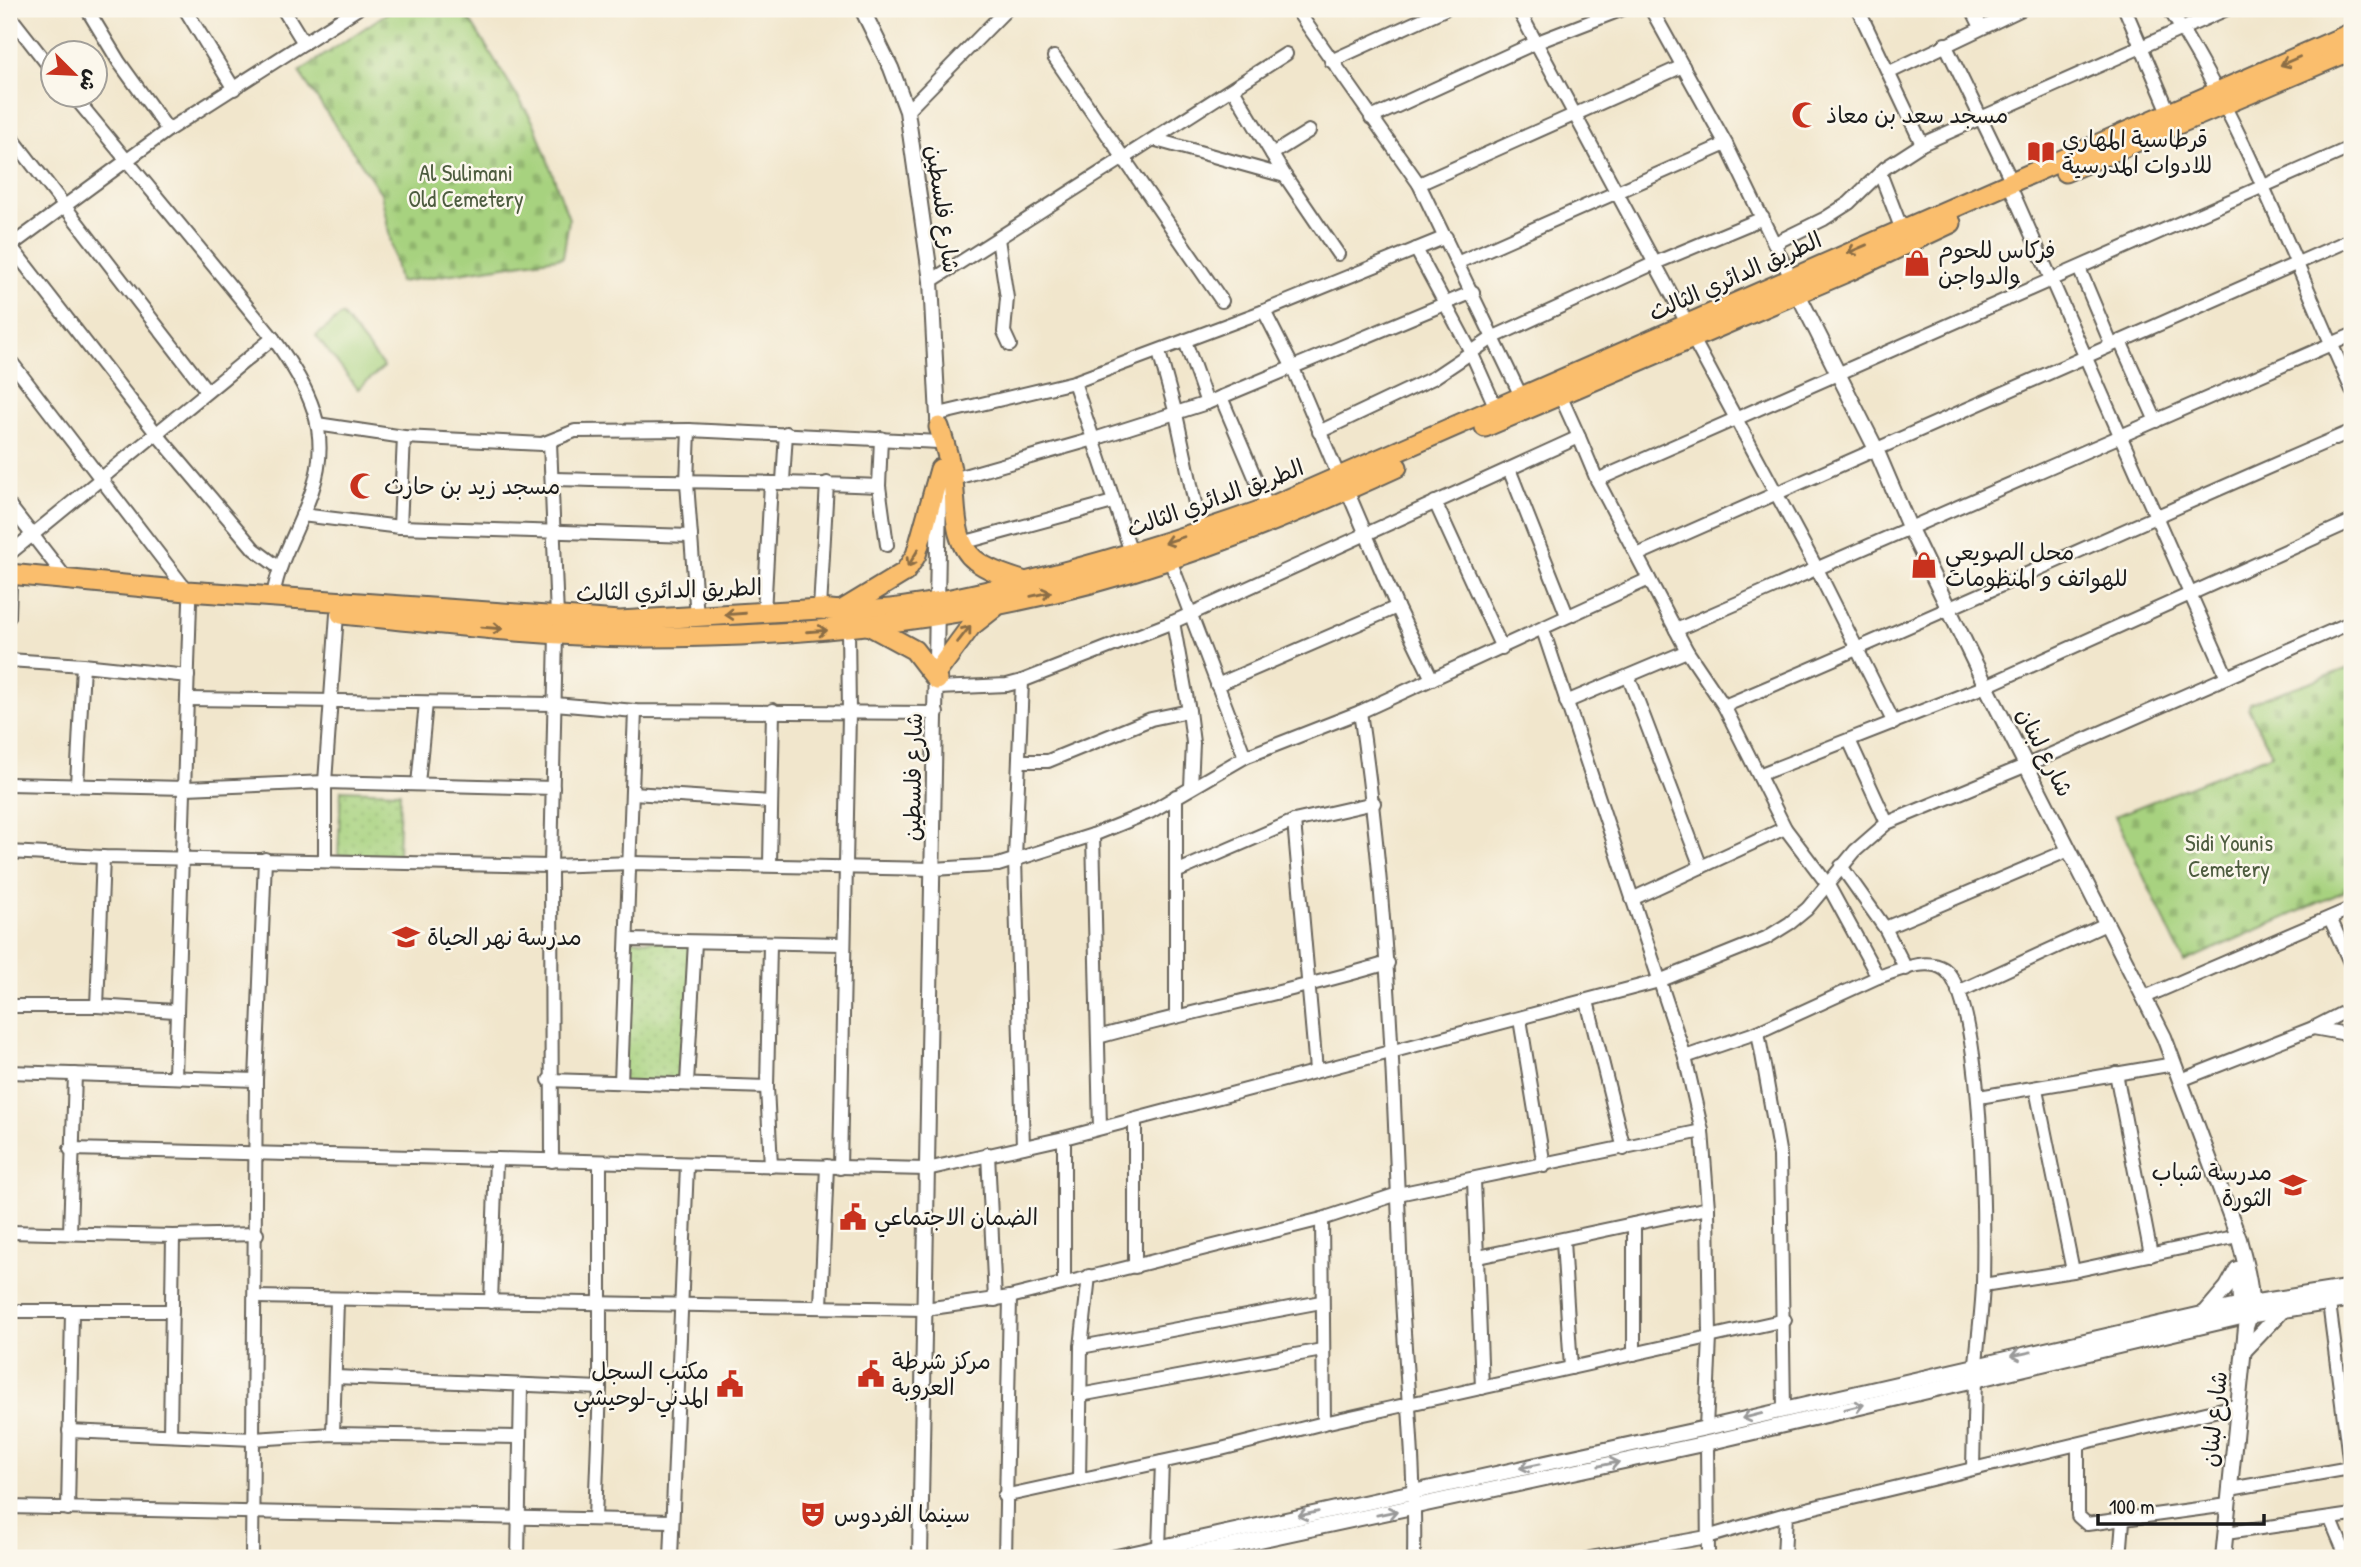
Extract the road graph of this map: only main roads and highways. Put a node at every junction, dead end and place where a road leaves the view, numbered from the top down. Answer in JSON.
{"nodes":[{"id":1,"x":2352,"y":33,"type":"edge"},
{"id":2,"x":2352,"y":50,"type":"edge"},
{"id":3,"x":2222,"y":99,"type":"junction"},
{"id":4,"x":2013,"y":188,"type":"junction"},
{"id":5,"x":1794,"y":285,"type":"junction"},
{"id":6,"x":1690,"y":330,"type":"junction"},
{"id":7,"x":939,"y":428,"type":"road end"},
{"id":8,"x":946,"y":474,"type":"junction"},
{"id":9,"x":1343,"y":484,"type":"junction"},
{"id":10,"x":9,"y":581,"type":"edge"},
{"id":11,"x":1026,"y":582,"type":"junction"},
{"id":12,"x":189,"y":596,"type":"junction"},
{"id":13,"x":999,"y":604,"type":"junction"},
{"id":14,"x":938,"y":609,"type":"junction"},
{"id":15,"x":844,"y":618,"type":"junction"},
{"id":16,"x":556,"y":625,"type":"junction"}],
"edges":[{"from":1,"to":3,"type":"highway","name":"الطريق الدائري الثالث","one_way":true},
{"from":2,"to":3,"type":"highway","name":"الطريق الدائري الثالث"},
{"from":3,"to":4,"type":"highway","name":"الطريق الدائري الثالث"},
{"from":3,"to":4,"type":"highway","name":"الطريق الدائري الثالث"},
{"from":4,"to":5,"type":"highway","name":"الطريق الدائري الثالث","one_way":true},
{"from":4,"to":5,"type":"highway","name":"الطريق الدائري الثالث"},
{"from":5,"to":6,"type":"highway","name":"الطريق الدائري الثالث"},
{"from":6,"to":9,"type":"highway","name":"الطريق الدائري الثالث"},
{"from":6,"to":9,"type":"highway","name":"الطريق الدائري الثالث"},
{"from":7,"to":8,"type":"highway"},
{"from":8,"to":11,"type":"highway"},
{"from":8,"to":15,"type":"highway","one_way":true},
{"from":9,"to":11,"type":"highway","name":"الطريق الدائري الثالث","one_way":true},
{"from":13,"to":9,"type":"highway","name":"الطريق الدائري الثالث","one_way":true},
{"from":10,"to":12,"type":"highway","name":"الطريق الدائري الثالث"},
{"from":10,"to":12,"type":"highway","name":"الطريق الدائري الثالث"},
{"from":11,"to":14,"type":"highway","name":"الطريق الدائري الثالث"},
{"from":12,"to":16,"type":"highway","name":"الطريق الدائري الثالث","one_way":true},
{"from":12,"to":16,"type":"highway","name":"الطريق الدائري الثالث"},
{"from":13,"to":14,"type":"highway","name":"الطريق الدائري الثالث"},
{"from":15,"to":13,"type":"highway","one_way":true},
{"from":14,"to":15,"type":"highway","name":"الطريق الدائري الثالث"},
{"from":14,"to":15,"type":"highway","name":"الطريق الدائري الثالث"},
{"from":15,"to":16,"type":"highway","name":"الطريق الدائري الثالث","one_way":true},
{"from":16,"to":15,"type":"highway","name":"الطريق الدائري الثالث","one_way":true}]}
